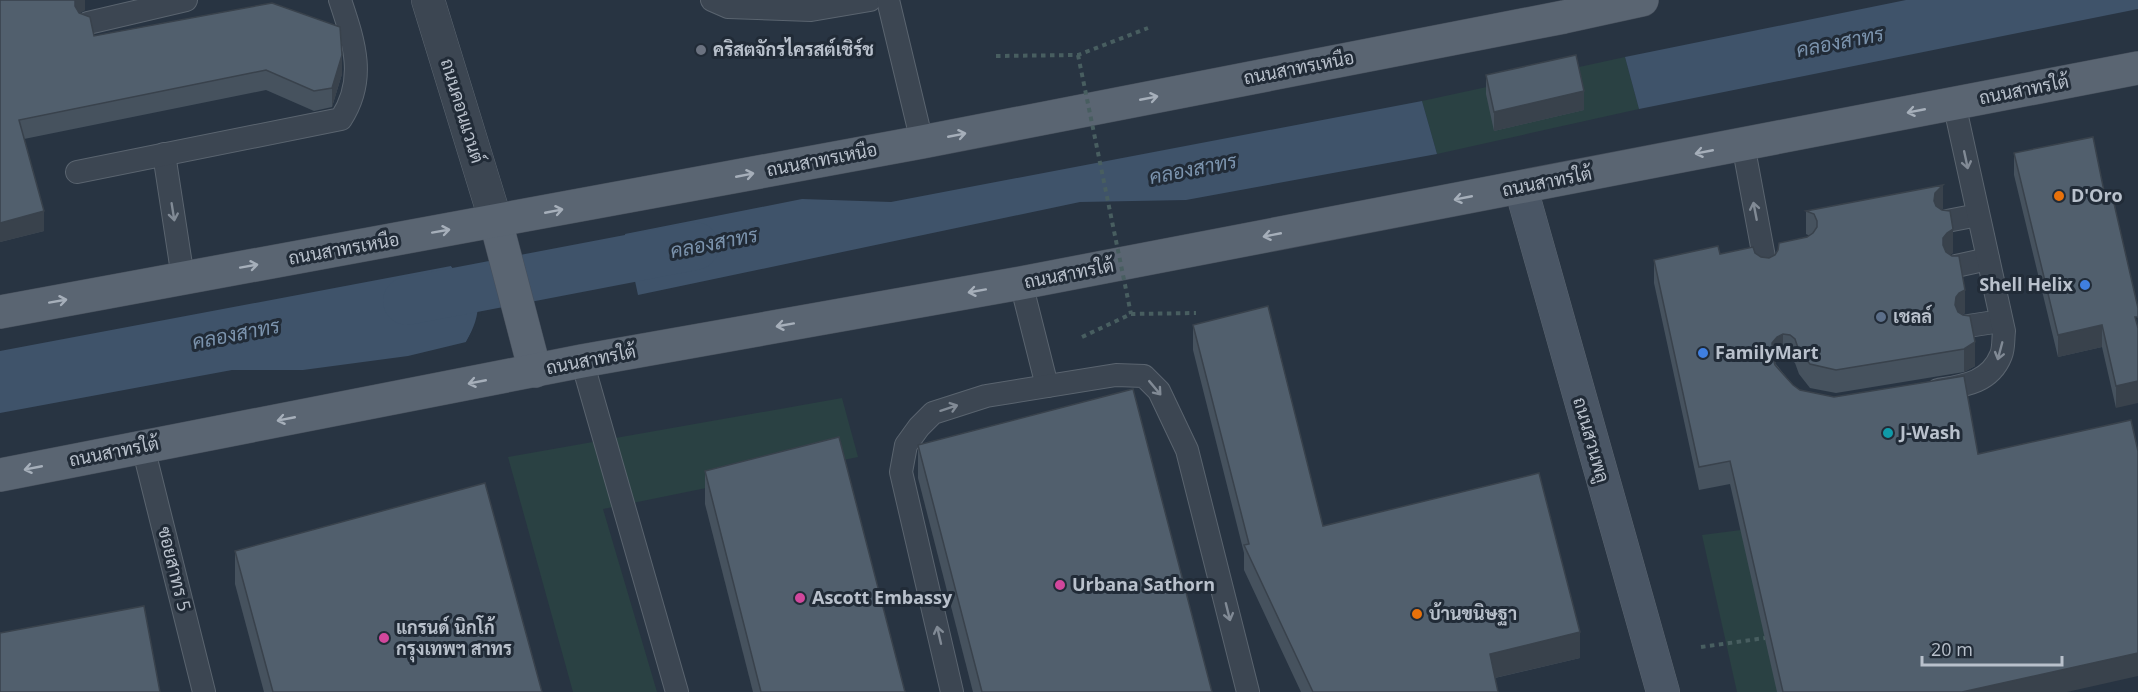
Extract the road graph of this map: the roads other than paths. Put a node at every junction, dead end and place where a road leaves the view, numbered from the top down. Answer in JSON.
{"nodes":[{"id":1,"x":186,"y":0,"type":"edge"},
{"id":2,"x":340,"y":0,"type":"edge"},
{"id":3,"x":428,"y":0,"type":"edge"},
{"id":4,"x":712,"y":0,"type":"edge"},
{"id":5,"x":870,"y":0,"type":"edge"},
{"id":6,"x":888,"y":0,"type":"edge"},
{"id":7,"x":1642,"y":0,"type":"edge"},
{"id":8,"x":88,"y":23,"type":"edge"},
{"id":9,"x":2138,"y":68,"type":"edge"},
{"id":10,"x":1954,"y":103,"type":"junction"},
{"id":11,"x":922,"y":142,"type":"junction"},
{"id":12,"x":1743,"y":144,"type":"junction"},
{"id":13,"x":164,"y":154,"type":"junction"},
{"id":14,"x":77,"y":172,"type":"dead end"},
{"id":15,"x":1521,"y":188,"type":"junction"},
{"id":16,"x":1978,"y":215,"type":"junction"},
{"id":17,"x":1947,"y":221,"type":"edge"},
{"id":18,"x":496,"y":222,"type":"junction"},
{"id":19,"x":1771,"y":258,"type":"edge"},
{"id":20,"x":1988,"y":259,"type":"junction"},
{"id":21,"x":1956,"y":266,"type":"edge"},
{"id":22,"x":183,"y":278,"type":"junction"},
{"id":23,"x":1021,"y":283,"type":"junction"},
{"id":24,"x":0,"y":312,"type":"edge"},
{"id":25,"x":2001,"y":321,"type":"junction"},
{"id":26,"x":1968,"y":326,"type":"edge"},
{"id":27,"x":582,"y":361,"type":"junction"},
{"id":28,"x":535,"y":371,"type":"junction"},
{"id":29,"x":1047,"y":386,"type":"junction"},
{"id":30,"x":1913,"y":394,"type":"edge"},
{"id":31,"x":143,"y":447,"type":"junction"},
{"id":32,"x":0,"y":475,"type":"edge"},
{"id":33,"x":204,"y":692,"type":"edge"},
{"id":34,"x":677,"y":692,"type":"edge"},
{"id":35,"x":952,"y":692,"type":"edge"},
{"id":36,"x":1248,"y":692,"type":"edge"},
{"id":37,"x":1663,"y":692,"type":"edge"}],
"edges":[{"from":1,"to":8,"type":"lane"},
{"from":2,"to":13,"type":"lane"},
{"from":3,"to":18,"type":"street","name":"ถนนคอนแวนต์"},
{"from":4,"to":5,"type":"lane"},
{"from":6,"to":11,"type":"lane"},
{"from":11,"to":7,"type":"main road","name":"ถนนสาทรเหนือ","one_way":true},
{"from":9,"to":10,"type":"main road","name":"ถนนสาทรใต้"},
{"from":10,"to":12,"type":"main road","name":"ถนนสาทรใต้","one_way":true},
{"from":10,"to":16,"type":"lane","one_way":true},
{"from":18,"to":11,"type":"main road","name":"ถนนสาทรเหนือ","one_way":true},
{"from":12,"to":15,"type":"main road","name":"ถนนสาทรใต้","one_way":true},
{"from":19,"to":12,"type":"lane","one_way":true},
{"from":13,"to":14,"type":"lane"},
{"from":13,"to":22,"type":"lane","one_way":true},
{"from":15,"to":23,"type":"main road","name":"ถนนสาทรใต้","one_way":true},
{"from":15,"to":37,"type":"main road","name":"ถนนสวนพลู"},
{"from":16,"to":17,"type":"lane"},
{"from":16,"to":20,"type":"lane"},
{"from":22,"to":18,"type":"main road","name":"ถนนสาทรเหนือ","one_way":true},
{"from":18,"to":28,"type":"main road"},
{"from":20,"to":21,"type":"lane"},
{"from":20,"to":25,"type":"lane"},
{"from":24,"to":22,"type":"main road","name":"ถนนสาทรเหนือ","one_way":true},
{"from":23,"to":27,"type":"main road","name":"ถนนสาทรใต้","one_way":true},
{"from":23,"to":29,"type":"lane"},
{"from":25,"to":26,"type":"lane"},
{"from":25,"to":30,"type":"lane","one_way":true},
{"from":27,"to":28,"type":"main road","name":"ถนนสาทรใต้"},
{"from":27,"to":34,"type":"lane"},
{"from":28,"to":31,"type":"main road","name":"ถนนสาทรใต้","one_way":true},
{"from":35,"to":29,"type":"lane","one_way":true},
{"from":29,"to":36,"type":"lane","one_way":true},
{"from":31,"to":32,"type":"main road","name":"ถนนสาทรใต้","one_way":true},
{"from":31,"to":33,"type":"lane","name":"ซอยสาทร 5"}]}
